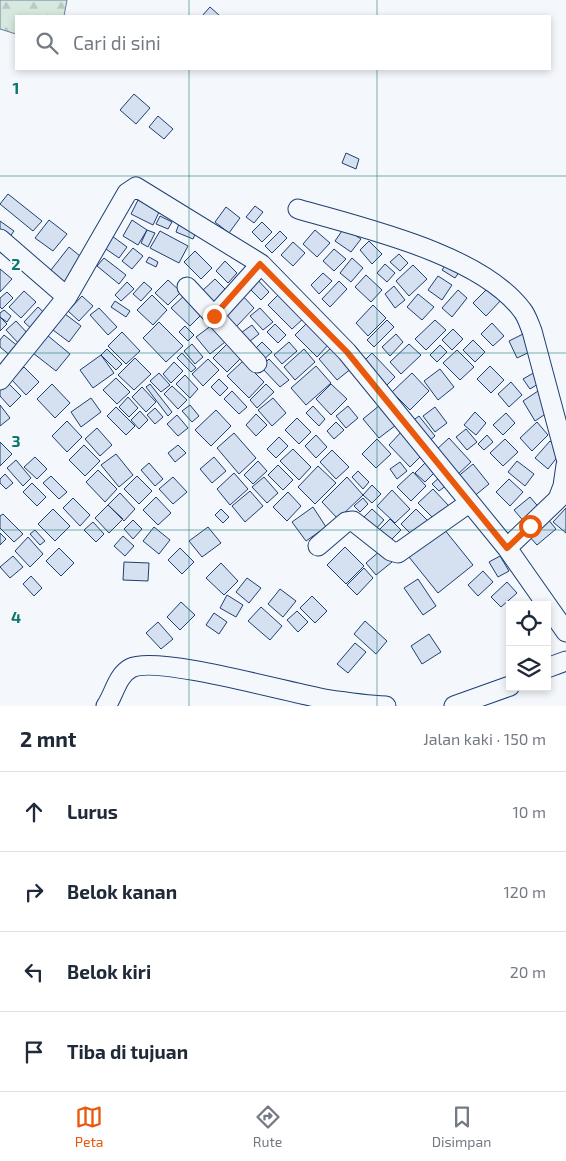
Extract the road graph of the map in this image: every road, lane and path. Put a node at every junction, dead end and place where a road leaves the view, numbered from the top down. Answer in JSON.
{"nodes":[{"id":1,"x":298,"y":209,"type":"dead end"},
{"id":2,"x":0,"y":239,"type":"edge"},
{"id":3,"x":260,"y":264,"type":"junction"},
{"id":4,"x":187,"y":287,"type":"dead end"},
{"id":5,"x":67,"y":297,"type":"junction"},
{"id":6,"x":214,"y":316,"type":"junction"},
{"id":7,"x":257,"y":363,"type":"dead end"},
{"id":8,"x":0,"y":380,"type":"edge"},
{"id":9,"x":566,"y":458,"type":"edge"},
{"id":10,"x":566,"y":465,"type":"edge"},
{"id":11,"x":469,"y":503,"type":"junction"},
{"id":12,"x":318,"y":546,"type":"dead end"},
{"id":13,"x":507,"y":548,"type":"junction"},
{"id":14,"x":544,"y":601,"type":"edge"},
{"id":15,"x":551,"y":611,"type":"edge"},
{"id":16,"x":566,"y":632,"type":"edge"},
{"id":17,"x":566,"y":661,"type":"edge"},
{"id":18,"x":551,"y":667,"type":"edge"},
{"id":19,"x":506,"y":687,"type":"edge"},
{"id":20,"x":106,"y":706,"type":"edge"},
{"id":21,"x":386,"y":706,"type":"edge"},
{"id":22,"x":454,"y":706,"type":"edge"}],
"edges":[{"from":1,"to":9,"type":"street"},
{"from":2,"to":5,"type":"street"},
{"from":3,"to":5,"type":"street"},
{"from":3,"to":6,"type":"street"},
{"from":3,"to":11,"type":"street"},
{"from":4,"to":6,"type":"street"},
{"from":5,"to":8,"type":"street"},
{"from":6,"to":7,"type":"street"},
{"from":10,"to":13,"type":"street"},
{"from":11,"to":12,"type":"street"},
{"from":11,"to":13,"type":"street"},
{"from":13,"to":14,"type":"street"},
{"from":15,"to":16,"type":"street"},
{"from":17,"to":18,"type":"street"},
{"from":19,"to":22,"type":"street"},
{"from":20,"to":21,"type":"street"}]}
